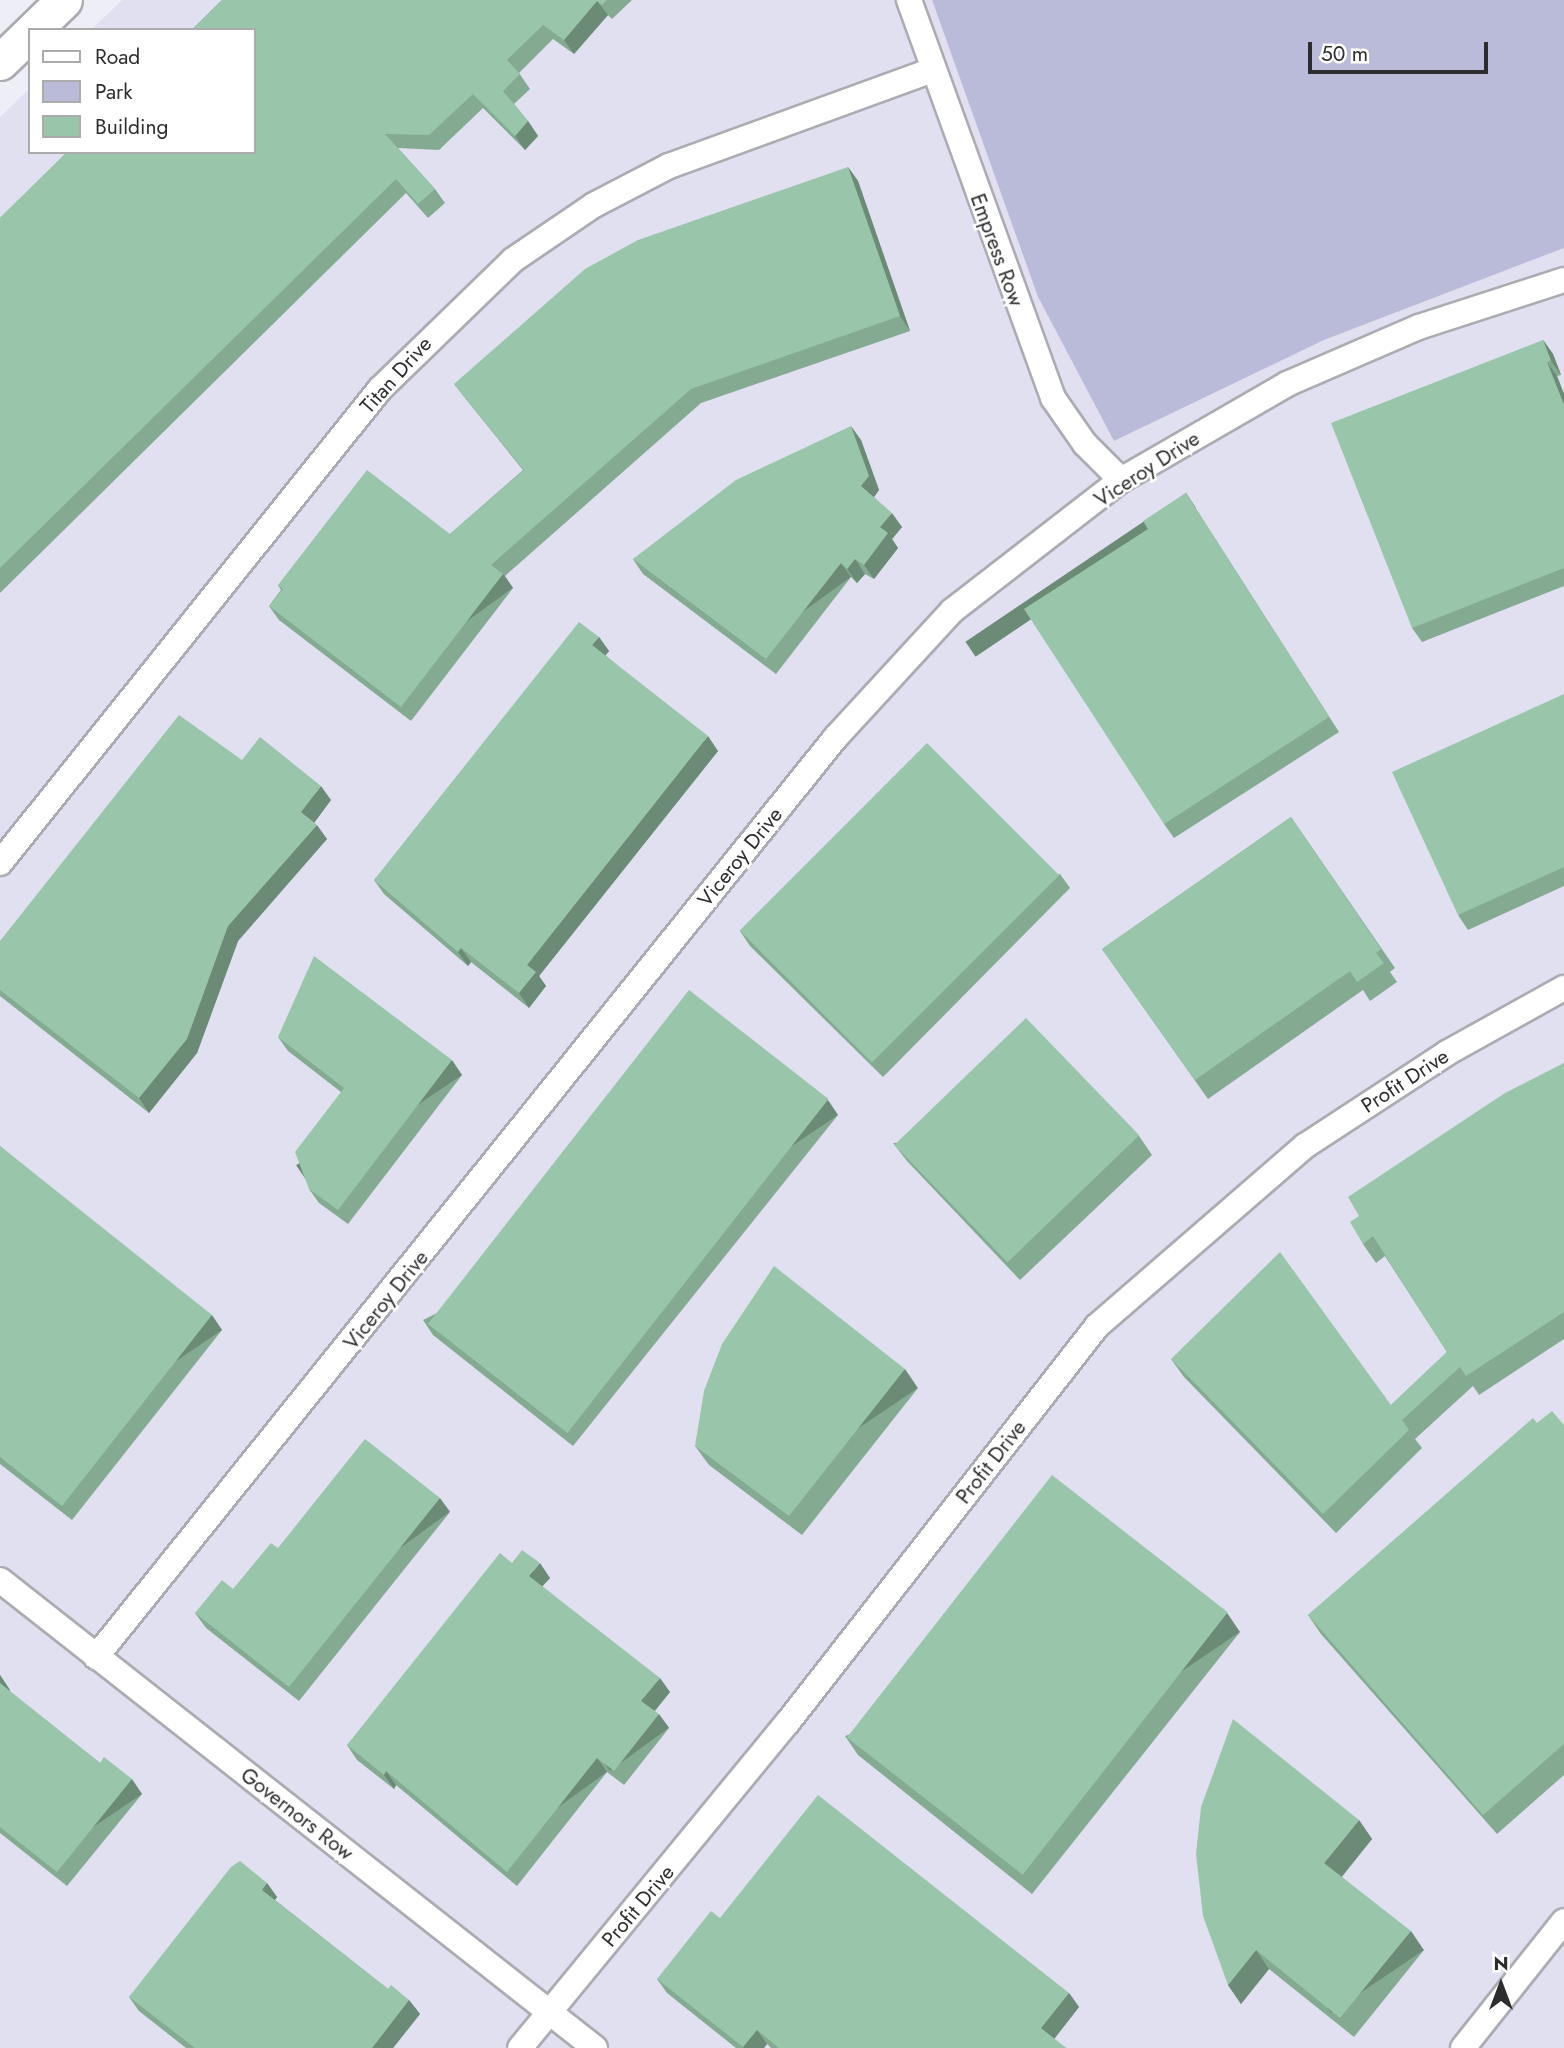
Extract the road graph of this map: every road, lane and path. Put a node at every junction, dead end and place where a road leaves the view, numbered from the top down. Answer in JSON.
{"nodes":[{"id":1,"x":64,"y":0,"type":"edge"},
{"id":2,"x":909,"y":0,"type":"edge"},
{"id":3,"x":35,"y":28,"type":"edge"},
{"id":4,"x":28,"y":35,"type":"edge"},
{"id":5,"x":0,"y":62,"type":"edge"},
{"id":6,"x":933,"y":70,"type":"junction"},
{"id":7,"x":1564,"y":279,"type":"edge"},
{"id":8,"x":1121,"y":480,"type":"junction"},
{"id":9,"x":0,"y":863,"type":"edge"},
{"id":10,"x":1564,"y":988,"type":"edge"},
{"id":11,"x":0,"y":1580,"type":"edge"},
{"id":12,"x":96,"y":1657,"type":"junction"},
{"id":13,"x":1564,"y":1922,"type":"edge"},
{"id":14,"x":550,"y":2012,"type":"junction"},
{"id":15,"x":520,"y":2048,"type":"edge"},
{"id":16,"x":595,"y":2048,"type":"edge"},
{"id":17,"x":1463,"y":2048,"type":"edge"}],
"edges":[{"from":1,"to":3,"type":"main road"},
{"from":2,"to":6,"type":"street","name":"Empress Row"},
{"from":4,"to":5,"type":"main road"},
{"from":6,"to":8,"type":"street","name":"Empress Row"},
{"from":6,"to":9,"type":"street","name":"Titan Drive"},
{"from":7,"to":8,"type":"street","name":"Viceroy Drive"},
{"from":8,"to":12,"type":"street","name":"Viceroy Drive"},
{"from":10,"to":14,"type":"street","name":"Profit Drive"},
{"from":11,"to":12,"type":"street","name":"Governors Row"},
{"from":12,"to":14,"type":"street","name":"Governors Row"},
{"from":13,"to":17,"type":"street"},
{"from":14,"to":15,"type":"street","name":"Profit Drive"},
{"from":14,"to":16,"type":"street","name":"Governors Row"}]}
